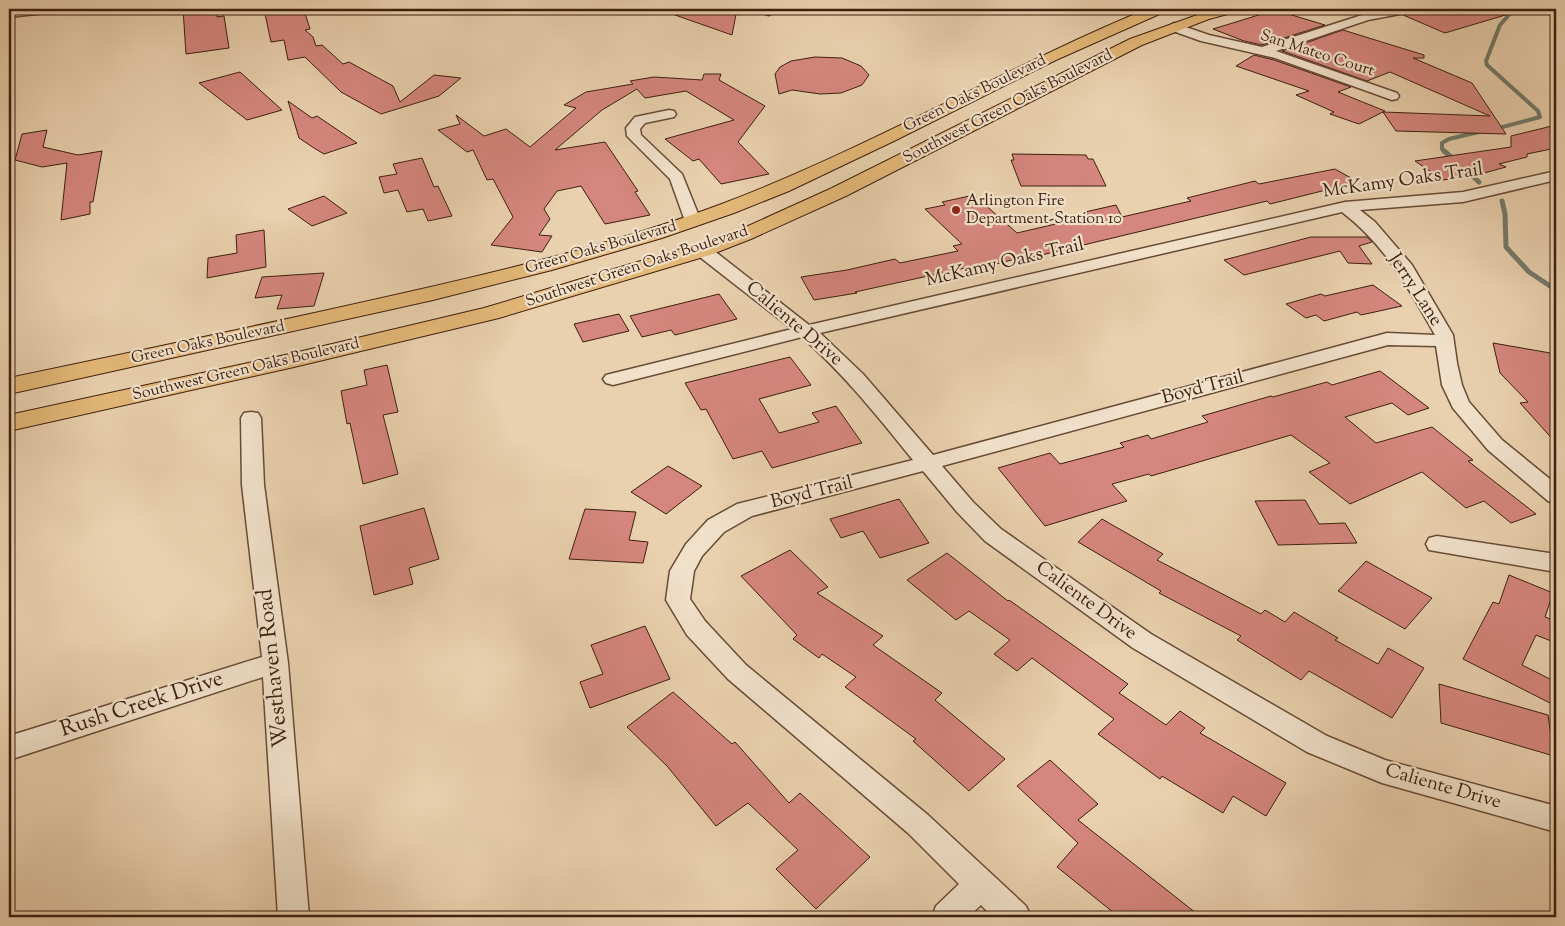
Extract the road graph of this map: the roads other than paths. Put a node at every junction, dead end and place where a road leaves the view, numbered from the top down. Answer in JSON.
{"nodes":[{"id":1,"x":55,"y":9,"type":"edge"},
{"id":2,"x":1159,"y":9,"type":"edge"},
{"id":3,"x":1230,"y":9,"type":"edge"},
{"id":4,"x":1411,"y":9,"type":"edge"},
{"id":5,"x":9,"y":14,"type":"edge"},
{"id":6,"x":1174,"y":27,"type":"junction"},
{"id":7,"x":1066,"y":49,"type":"junction"},
{"id":8,"x":1263,"y":51,"type":"junction"},
{"id":9,"x":1098,"y":60,"type":"junction"},
{"id":10,"x":1392,"y":96,"type":"dead end"},
{"id":11,"x":669,"y":114,"type":"dead end"},
{"id":12,"x":848,"y":156,"type":"junction"},
{"id":13,"x":884,"y":169,"type":"junction"},
{"id":14,"x":1556,"y":176,"type":"edge"},
{"id":15,"x":1346,"y":207,"type":"junction"},
{"id":16,"x":693,"y":221,"type":"junction"},
{"id":17,"x":702,"y":250,"type":"junction"},
{"id":18,"x":806,"y":330,"type":"junction"},
{"id":19,"x":1444,"y":342,"type":"junction"},
{"id":20,"x":613,"y":379,"type":"dead end"},
{"id":21,"x":9,"y":386,"type":"edge"},
{"id":22,"x":251,"y":418,"type":"dead end"},
{"id":23,"x":9,"y":424,"type":"edge"},
{"id":24,"x":928,"y":463,"type":"junction"},
{"id":25,"x":1556,"y":496,"type":"edge"},
{"id":26,"x":1437,"y":544,"type":"dead end"},
{"id":27,"x":1556,"y":563,"type":"edge"},
{"id":28,"x":275,"y":663,"type":"junction"},
{"id":29,"x":9,"y":748,"type":"edge"},
{"id":30,"x":1556,"y":819,"type":"edge"},
{"id":31,"x":980,"y":884,"type":"junction"},
{"id":32,"x":294,"y":917,"type":"edge"},
{"id":33,"x":947,"y":917,"type":"edge"},
{"id":34,"x":1015,"y":917,"type":"edge"}],
"edges":[{"from":1,"to":5,"type":"street"},
{"from":2,"to":7,"type":"main road","name":"Green Oaks Boulevard"},
{"from":3,"to":6,"type":"main road","name":"Southwest Green Oaks Boulevard"},
{"from":4,"to":8,"type":"street"},
{"from":6,"to":8,"type":"street","name":"San Mateo Court"},
{"from":6,"to":9,"type":"main road","name":"Southwest Green Oaks Boulevard"},
{"from":7,"to":9,"type":"main road"},
{"from":7,"to":12,"type":"main road","name":"Green Oaks Boulevard"},
{"from":8,"to":10,"type":"street","name":"San Mateo Court"},
{"from":9,"to":13,"type":"main road","name":"Southwest Green Oaks Boulevard"},
{"from":11,"to":16,"type":"street"},
{"from":12,"to":13,"type":"main road"},
{"from":12,"to":16,"type":"main road","name":"Green Oaks Boulevard"},
{"from":13,"to":17,"type":"main road","name":"Southwest Green Oaks Boulevard"},
{"from":14,"to":15,"type":"street","name":"McKamy Oaks Trail"},
{"from":15,"to":18,"type":"street","name":"McKamy Oaks Trail"},
{"from":15,"to":19,"type":"street","name":"Jerry Lane"},
{"from":16,"to":17,"type":"main road"},
{"from":16,"to":21,"type":"main road","name":"Green Oaks Boulevard"},
{"from":17,"to":18,"type":"street","name":"Caliente Drive"},
{"from":17,"to":23,"type":"main road","name":"Southwest Green Oaks Boulevard"},
{"from":18,"to":20,"type":"street","name":"McKamy Oaks Trail"},
{"from":18,"to":24,"type":"street","name":"Caliente Drive"},
{"from":19,"to":24,"type":"street","name":"Boyd Trail"},
{"from":19,"to":25,"type":"street","name":"Jerry Lane"},
{"from":22,"to":28,"type":"street","name":"Westhaven Road"},
{"from":24,"to":30,"type":"street","name":"Caliente Drive"},
{"from":24,"to":31,"type":"street","name":"Boyd Trail"},
{"from":26,"to":27,"type":"street"},
{"from":28,"to":29,"type":"street","name":"Rush Creek Drive"},
{"from":28,"to":32,"type":"street","name":"Westhaven Road"},
{"from":31,"to":33,"type":"street"},
{"from":31,"to":34,"type":"street","name":"Boyd Trail"}]}
